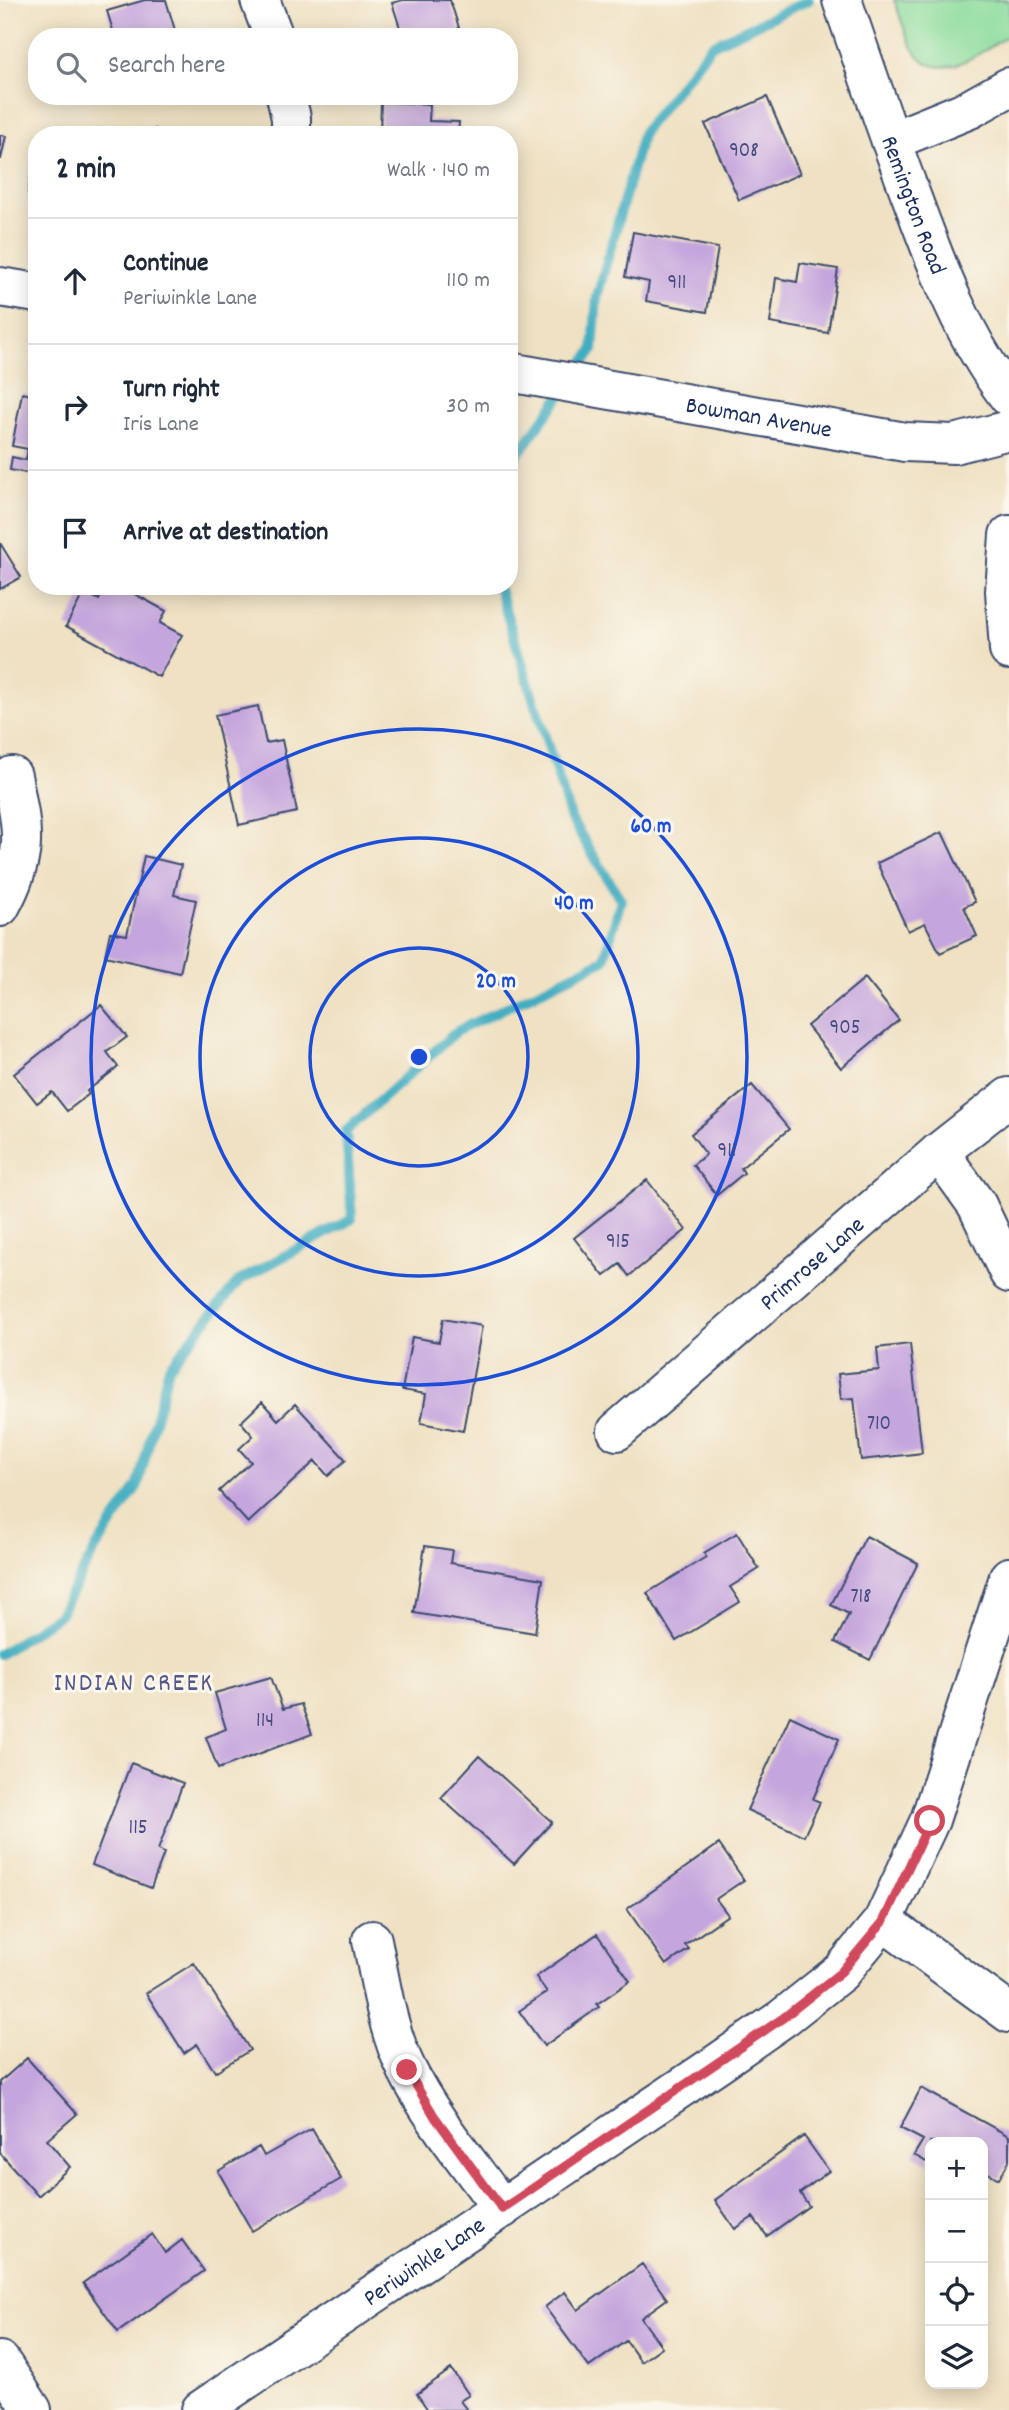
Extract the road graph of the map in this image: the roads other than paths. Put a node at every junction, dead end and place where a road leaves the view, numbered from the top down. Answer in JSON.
{"nodes":[{"id":1,"x":260,"y":0,"type":"edge"},
{"id":2,"x":842,"y":0,"type":"edge"},
{"id":3,"x":271,"y":28,"type":"edge"},
{"id":4,"x":1009,"y":87,"type":"edge"},
{"id":5,"x":288,"y":105,"type":"edge"},
{"id":6,"x":291,"y":126,"type":"edge"},
{"id":7,"x":891,"y":141,"type":"junction"},
{"id":8,"x":0,"y":287,"type":"edge"},
{"id":9,"x":28,"y":292,"type":"edge"},
{"id":10,"x":518,"y":373,"type":"edge"},
{"id":11,"x":1009,"y":397,"type":"edge"},
{"id":12,"x":1009,"y":430,"type":"edge"},
{"id":13,"x":1009,"y":535,"type":"edge"},
{"id":14,"x":1009,"y":650,"type":"edge"},
{"id":15,"x":12,"y":776,"type":"dead end"},
{"id":16,"x":0,"y":906,"type":"edge"},
{"id":17,"x":1009,"y":1097,"type":"edge"},
{"id":18,"x":939,"y":1152,"type":"junction"},
{"id":19,"x":1009,"y":1273,"type":"edge"},
{"id":20,"x":617,"y":1431,"type":"dead end"},
{"id":21,"x":1009,"y":1577,"type":"edge"},
{"id":22,"x":883,"y":1922,"type":"junction"},
{"id":23,"x":372,"y":1940,"type":"dead end"},
{"id":24,"x":1009,"y":2012,"type":"edge"},
{"id":25,"x":502,"y":2209,"type":"junction"},
{"id":26,"x":0,"y":2361,"type":"edge"},
{"id":27,"x":32,"y":2410,"type":"edge"},
{"id":28,"x":201,"y":2410,"type":"edge"}],
"edges":[{"from":1,"to":3,"type":"street"},
{"from":2,"to":7,"type":"street","name":"Remington Road"},
{"from":4,"to":7,"type":"street"},
{"from":5,"to":6,"type":"street"},
{"from":7,"to":11,"type":"street","name":"Remington Road"},
{"from":8,"to":9,"type":"street"},
{"from":10,"to":12,"type":"street","name":"Bowman Avenue"},
{"from":13,"to":14,"type":"street"},
{"from":15,"to":16,"type":"street"},
{"from":17,"to":18,"type":"street","name":"Primrose Lane"},
{"from":18,"to":19,"type":"street"},
{"from":18,"to":20,"type":"street","name":"Primrose Lane"},
{"from":21,"to":22,"type":"street","name":"Periwinkle Lane"},
{"from":22,"to":24,"type":"street"},
{"from":22,"to":25,"type":"street","name":"Periwinkle Lane"},
{"from":23,"to":25,"type":"street"},
{"from":25,"to":28,"type":"street","name":"Periwinkle Lane"},
{"from":26,"to":27,"type":"street"}]}
